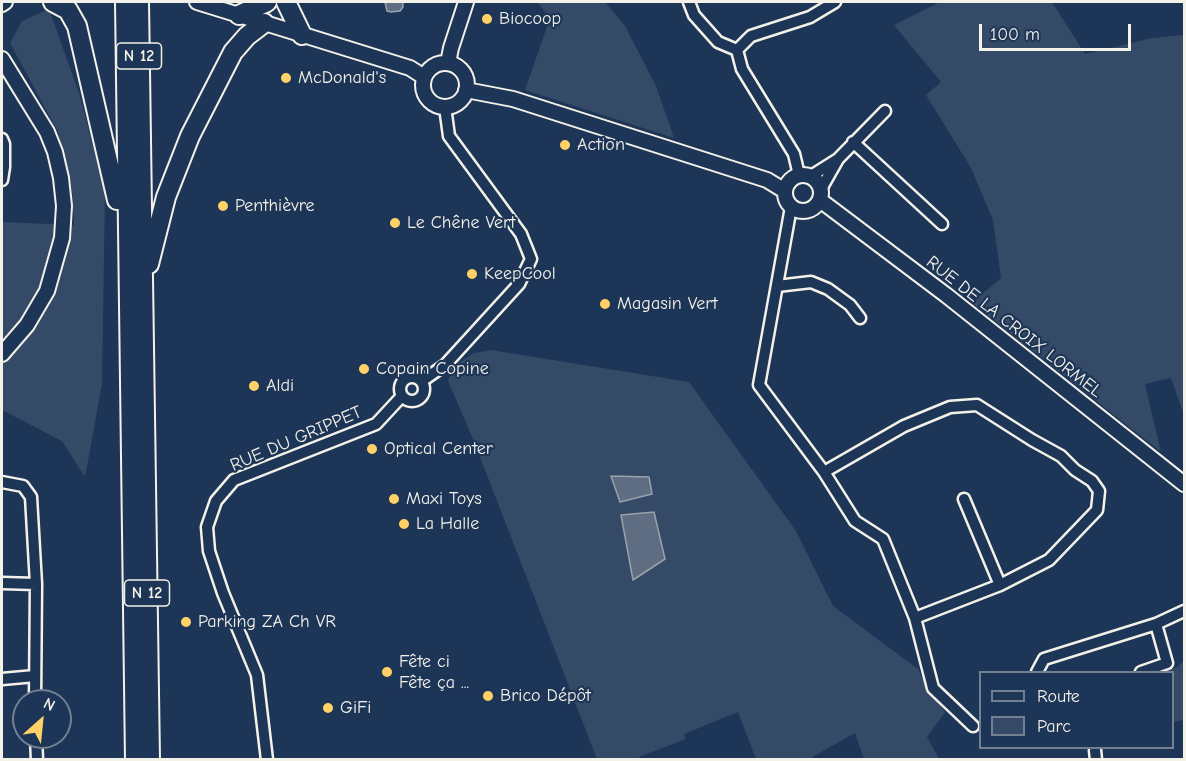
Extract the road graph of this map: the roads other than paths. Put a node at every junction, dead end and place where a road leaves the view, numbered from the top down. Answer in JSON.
{"nodes":[{"id":1,"x":53,"y":2,"type":"edge"},
{"id":2,"x":124,"y":2,"type":"edge"},
{"id":3,"x":139,"y":2,"type":"edge"},
{"id":4,"x":197,"y":2,"type":"edge"},
{"id":5,"x":267,"y":2,"type":"edge"},
{"id":6,"x":286,"y":2,"type":"edge"},
{"id":7,"x":466,"y":2,"type":"edge"},
{"id":8,"x":689,"y":2,"type":"edge"},
{"id":9,"x":835,"y":2,"type":"edge"},
{"id":10,"x":239,"y":15,"type":"junction"},
{"id":11,"x":264,"y":23,"type":"junction"},
{"id":12,"x":302,"y":35,"type":"junction"},
{"id":13,"x":737,"y":50,"type":"junction"},
{"id":14,"x":2,"y":59,"type":"edge"},
{"id":15,"x":448,"y":63,"type":"junction"},
{"id":16,"x":424,"y":77,"type":"junction"},
{"id":17,"x":466,"y":90,"type":"junction"},
{"id":18,"x":885,"y":111,"type":"dead end"},
{"id":19,"x":446,"y":112,"type":"junction"},
{"id":20,"x":2,"y":139,"type":"edge"},
{"id":21,"x":853,"y":142,"type":"junction"},
{"id":22,"x":838,"y":159,"type":"junction"},
{"id":23,"x":805,"y":176,"type":"junction"},
{"id":24,"x":2,"y":180,"type":"edge"},
{"id":25,"x":785,"y":190,"type":"junction"},
{"id":26,"x":821,"y":194,"type":"junction"},
{"id":27,"x":791,"y":207,"type":"junction"},
{"id":28,"x":942,"y":224,"type":"dead end"},
{"id":29,"x":777,"y":286,"type":"junction"},
{"id":30,"x":135,"y":287,"type":"junction"},
{"id":31,"x":860,"y":318,"type":"dead end"},
{"id":32,"x":2,"y":354,"type":"edge"},
{"id":33,"x":136,"y":373,"type":"junction"},
{"id":34,"x":422,"y":381,"type":"junction"},
{"id":35,"x":402,"y":396,"type":"junction"},
{"id":36,"x":824,"y":472,"type":"junction"},
{"id":37,"x":2,"y":482,"type":"edge"},
{"id":38,"x":1185,"y":484,"type":"edge"},
{"id":39,"x":964,"y":499,"type":"dead end"},
{"id":40,"x":2,"y":583,"type":"edge"},
{"id":41,"x":36,"y":584,"type":"junction"},
{"id":42,"x":1000,"y":585,"type":"junction"},
{"id":43,"x":1185,"y":611,"type":"edge"},
{"id":44,"x":915,"y":618,"type":"junction"},
{"id":45,"x":1156,"y":624,"type":"junction"},
{"id":46,"x":1038,"y":671,"type":"edge"},
{"id":47,"x":1144,"y":671,"type":"edge"},
{"id":48,"x":36,"y":676,"type":"junction"},
{"id":49,"x":2,"y":680,"type":"edge"},
{"id":50,"x":35,"y":689,"type":"edge"},
{"id":51,"x":973,"y":726,"type":"dead end"},
{"id":52,"x":135,"y":759,"type":"edge"},
{"id":53,"x":150,"y":759,"type":"edge"},
{"id":54,"x":267,"y":759,"type":"edge"}],
"edges":[{"from":1,"to":30,"type":"highway"},
{"from":2,"to":30,"type":"highway","number":"N 12"},
{"from":3,"to":30,"type":"highway","number":"N 12"},
{"from":4,"to":10,"type":"street"},
{"from":5,"to":10,"type":"highway"},
{"from":6,"to":12,"type":"highway"},
{"from":7,"to":15,"type":"street"},
{"from":8,"to":13,"type":"street"},
{"from":9,"to":13,"type":"street"},
{"from":10,"to":11,"type":"street"},
{"from":11,"to":12,"type":"street"},
{"from":11,"to":30,"type":"highway"},
{"from":12,"to":16,"type":"street"},
{"from":13,"to":23,"type":"street"},
{"from":14,"to":32,"type":"street"},
{"from":15,"to":16,"type":"street"},
{"from":15,"to":17,"type":"street"},
{"from":16,"to":19,"type":"street"},
{"from":17,"to":19,"type":"street"},
{"from":17,"to":25,"type":"street"},
{"from":18,"to":21,"type":"street"},
{"from":19,"to":34,"type":"street"},
{"from":20,"to":24,"type":"street"},
{"from":21,"to":22,"type":"street"},
{"from":21,"to":28,"type":"street"},
{"from":22,"to":23,"type":"street"},
{"from":22,"to":26,"type":"street"},
{"from":23,"to":25,"type":"street"},
{"from":23,"to":26,"type":"street"},
{"from":25,"to":27,"type":"street"},
{"from":26,"to":27,"type":"street"},
{"from":26,"to":38,"type":"street","name":"RUE DE LA CROIX LORMEL"},
{"from":27,"to":29,"type":"street"},
{"from":29,"to":31,"type":"street"},
{"from":29,"to":36,"type":"street"},
{"from":30,"to":33,"type":"highway","number":"N 12"},
{"from":33,"to":52,"type":"highway","number":"N 12"},
{"from":33,"to":53,"type":"highway","number":"N 12"},
{"from":34,"to":35,"type":"street"},
{"from":34,"to":35,"type":"street"},
{"from":35,"to":54,"type":"street","name":"RUE DU GRIPPET"},
{"from":36,"to":42,"type":"street"},
{"from":36,"to":44,"type":"street"},
{"from":37,"to":41,"type":"street"},
{"from":39,"to":42,"type":"street"},
{"from":40,"to":41,"type":"street"},
{"from":41,"to":48,"type":"street"},
{"from":42,"to":44,"type":"street"},
{"from":43,"to":45,"type":"street"},
{"from":44,"to":51,"type":"street"},
{"from":45,"to":46,"type":"street"},
{"from":45,"to":47,"type":"street"},
{"from":48,"to":49,"type":"street"},
{"from":48,"to":50,"type":"street"}]}
